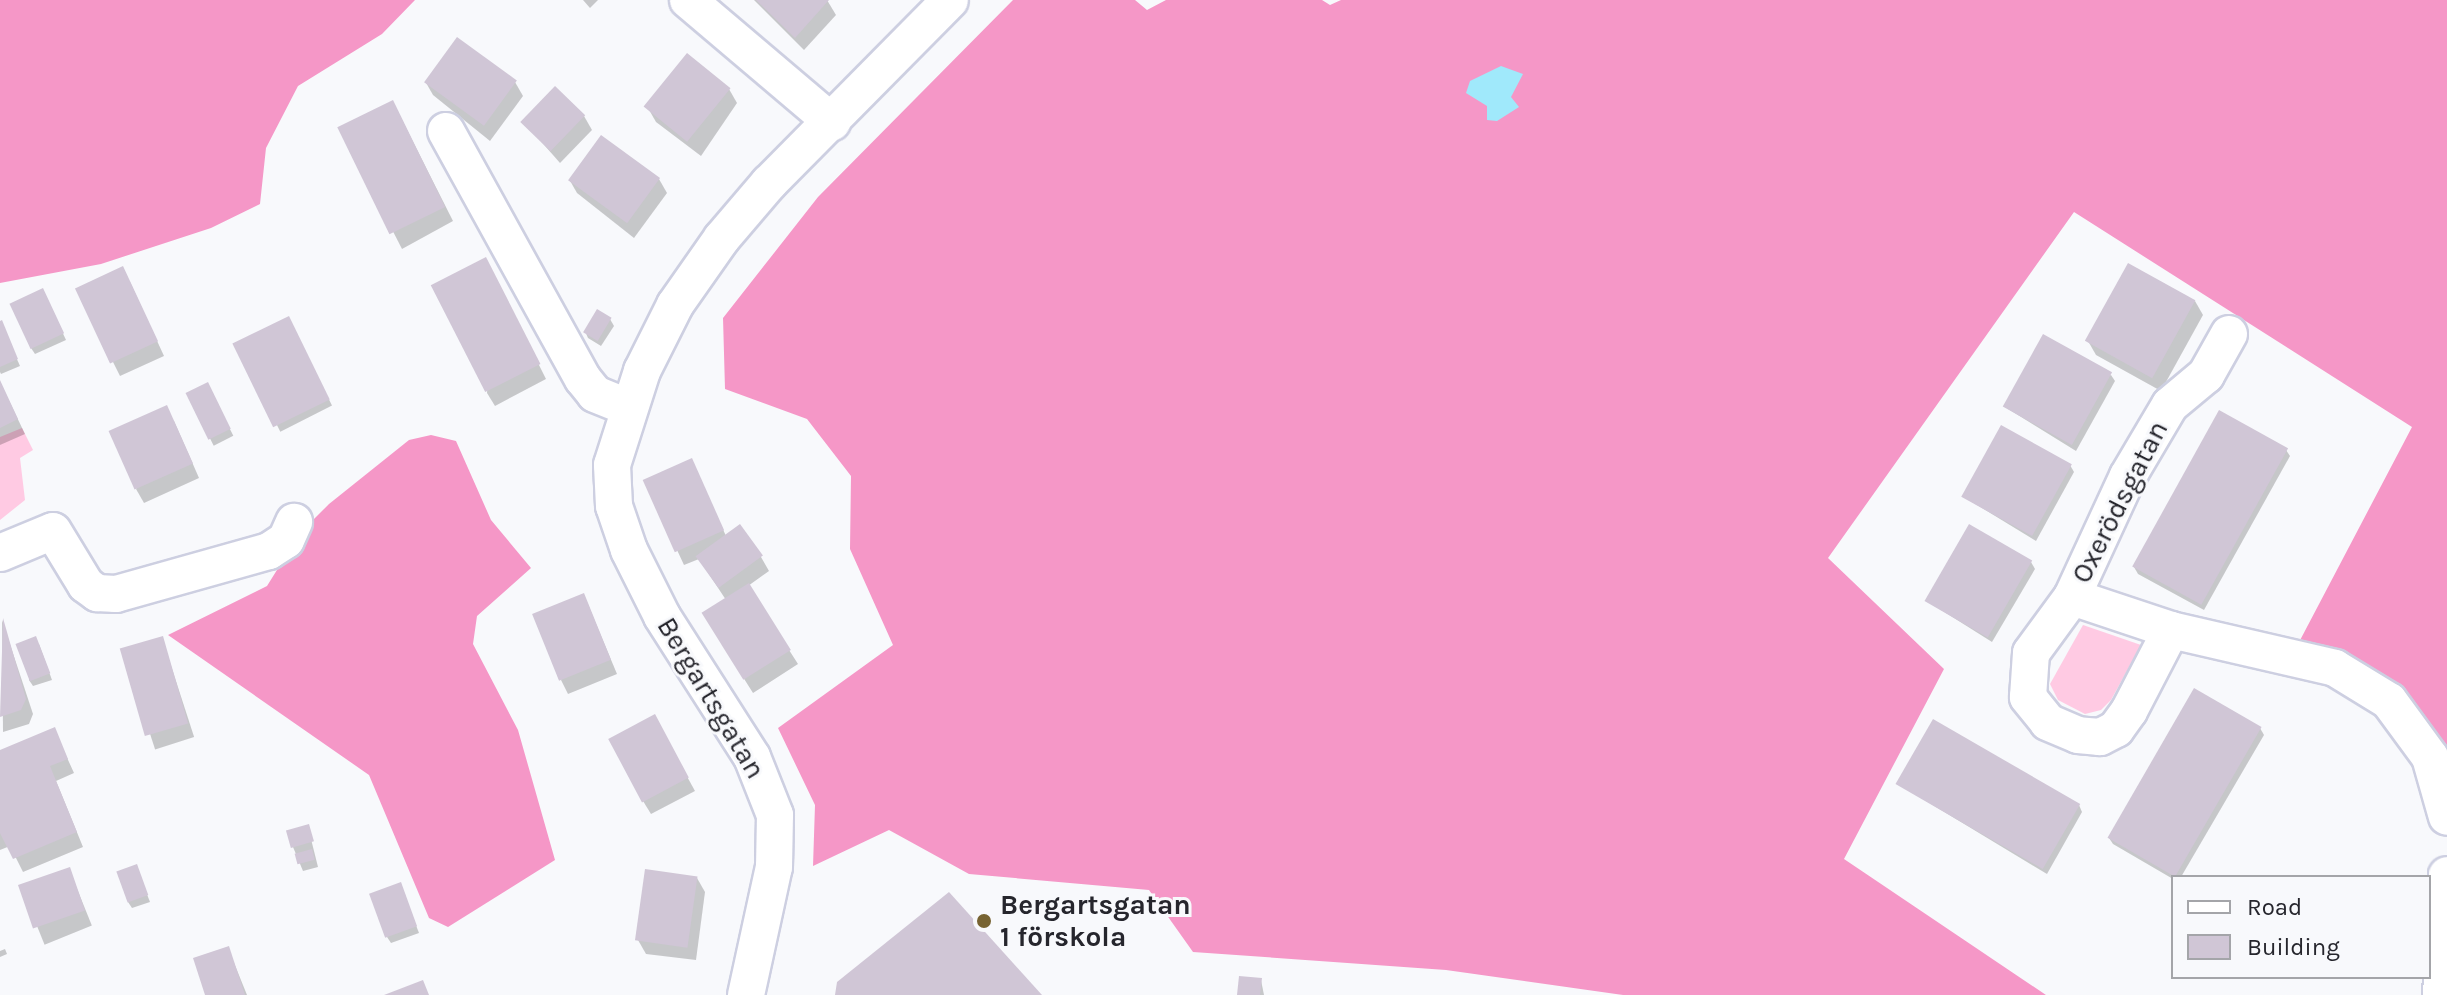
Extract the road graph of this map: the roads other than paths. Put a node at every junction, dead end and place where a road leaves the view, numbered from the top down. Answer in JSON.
{"nodes":[{"id":1,"x":688,"y":0,"type":"edge"},
{"id":2,"x":950,"y":0,"type":"edge"},
{"id":3,"x":832,"y":122,"type":"junction"},
{"id":4,"x":446,"y":131,"type":"dead end"},
{"id":5,"x":2229,"y":334,"type":"dead end"},
{"id":6,"x":627,"y":407,"type":"junction"},
{"id":7,"x":294,"y":522,"type":"dead end"},
{"id":8,"x":0,"y":553,"type":"edge"},
{"id":9,"x":2072,"y":597,"type":"junction"},
{"id":10,"x":2171,"y":630,"type":"junction"},
{"id":11,"x":2447,"y":817,"type":"edge"},
{"id":12,"x":2447,"y":875,"type":"edge"},
{"id":13,"x":746,"y":995,"type":"edge"},
{"id":14,"x":2441,"y":995,"type":"edge"}],
"edges":[{"from":1,"to":3,"type":"street"},
{"from":2,"to":3,"type":"street","name":"Bergartsgatan"},
{"from":3,"to":6,"type":"street","name":"Bergartsgatan"},
{"from":4,"to":6,"type":"street"},
{"from":5,"to":9,"type":"street","name":"Oxerödsgatan"},
{"from":6,"to":13,"type":"street","name":"Bergartsgatan"},
{"from":7,"to":8,"type":"street"},
{"from":9,"to":10,"type":"street","name":"Oxerödsgatan"},
{"from":9,"to":10,"type":"street","name":"Oxerödsgatan"},
{"from":10,"to":11,"type":"street","name":"Oxerödsgatan"},
{"from":12,"to":14,"type":"street"}]}
